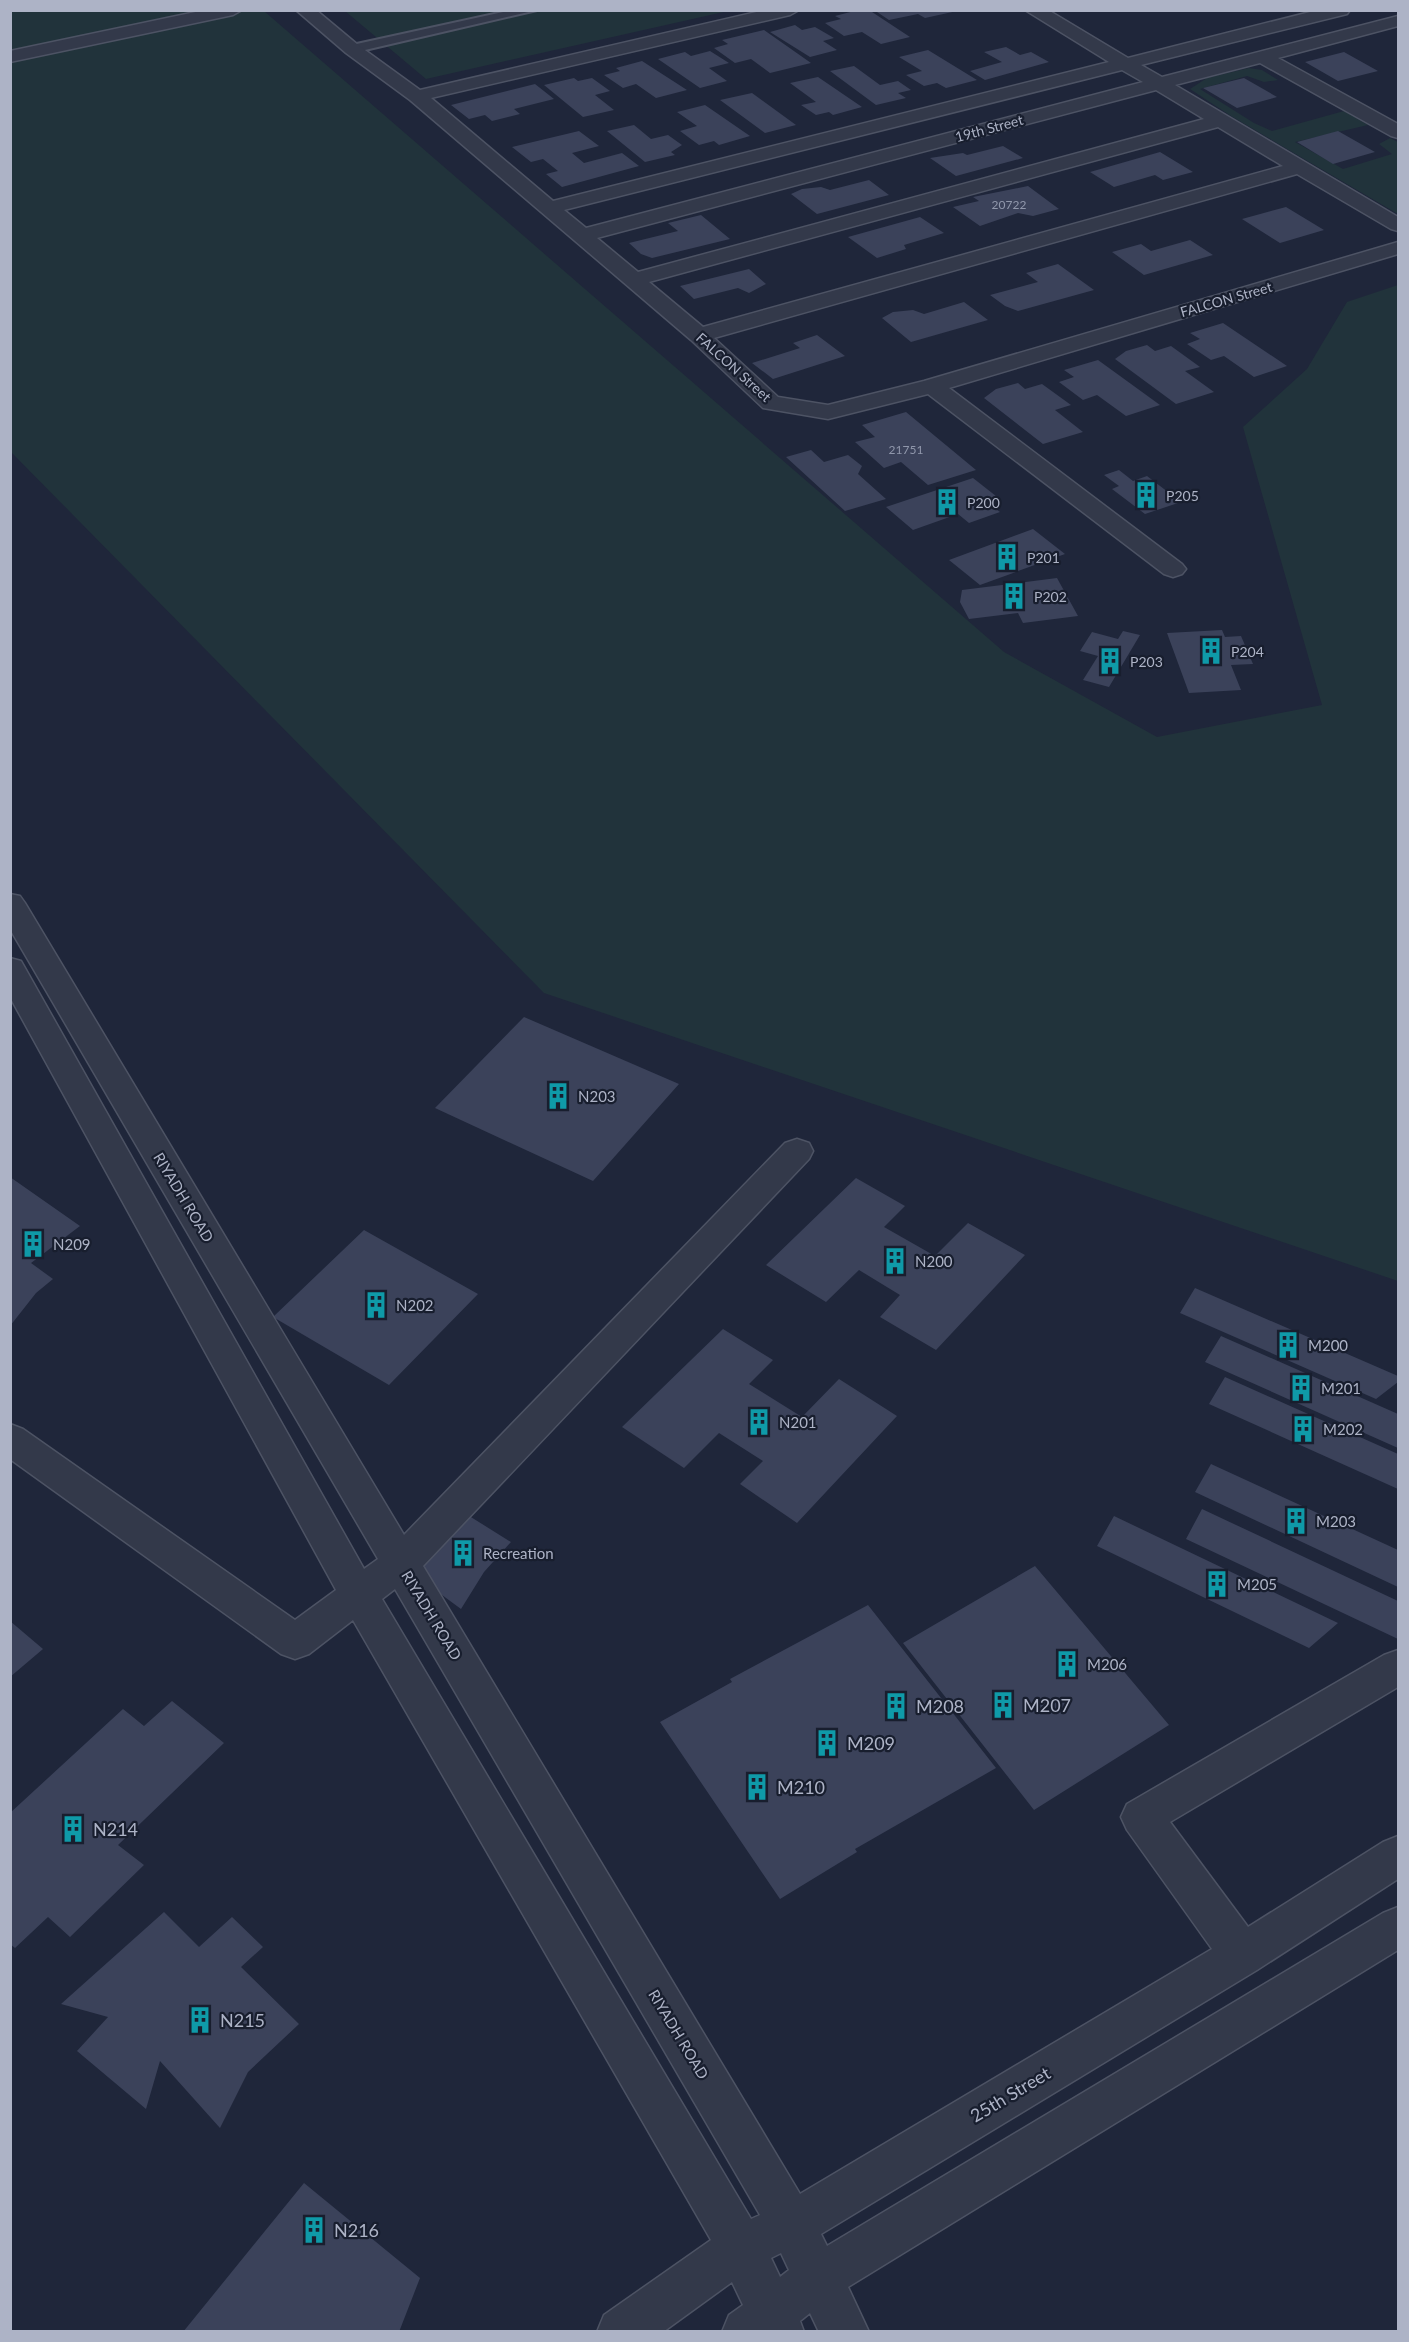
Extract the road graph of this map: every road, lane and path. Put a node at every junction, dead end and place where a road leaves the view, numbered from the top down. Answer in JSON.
{"nodes":[{"id":1,"x":187,"y":10,"type":"edge"},
{"id":2,"x":233,"y":10,"type":"edge"},
{"id":3,"x":305,"y":10,"type":"edge"},
{"id":4,"x":531,"y":10,"type":"edge"},
{"id":5,"x":790,"y":10,"type":"edge"},
{"id":6,"x":1341,"y":10,"type":"edge"},
{"id":7,"x":1045,"y":12,"type":"edge"},
{"id":8,"x":1398,"y":21,"type":"edge"},
{"id":9,"x":1365,"y":30,"type":"junction"},
{"id":10,"x":1390,"y":43,"type":"dead end"},
{"id":11,"x":10,"y":48,"type":"edge"},
{"id":12,"x":352,"y":49,"type":"junction"},
{"id":13,"x":10,"y":57,"type":"edge"},
{"id":14,"x":1263,"y":57,"type":"junction"},
{"id":15,"x":1124,"y":63,"type":"junction"},
{"id":16,"x":1159,"y":84,"type":"junction"},
{"id":17,"x":417,"y":96,"type":"junction"},
{"id":18,"x":1221,"y":120,"type":"junction"},
{"id":19,"x":1398,"y":132,"type":"edge"},
{"id":20,"x":1300,"y":167,"type":"junction"},
{"id":21,"x":547,"y":208,"type":"junction"},
{"id":22,"x":1398,"y":225,"type":"edge"},
{"id":23,"x":580,"y":236,"type":"junction"},
{"id":24,"x":1398,"y":248,"type":"edge"},
{"id":25,"x":633,"y":280,"type":"junction"},
{"id":26,"x":699,"y":335,"type":"junction"},
{"id":27,"x":932,"y":386,"type":"junction"},
{"id":28,"x":1173,"y":569,"type":"dead end"},
{"id":29,"x":14,"y":916,"type":"edge"},
{"id":30,"x":10,"y":968,"type":"edge"},
{"id":31,"x":797,"y":1151,"type":"dead end"},
{"id":32,"x":10,"y":1439,"type":"edge"},
{"id":33,"x":401,"y":1563,"type":"junction"},
{"id":34,"x":358,"y":1595,"type":"junction"},
{"id":35,"x":1398,"y":1668,"type":"edge"},
{"id":36,"x":1398,"y":1856,"type":"edge"},
{"id":37,"x":1398,"y":1927,"type":"edge"},
{"id":38,"x":1242,"y":1954,"type":"junction"},
{"id":39,"x":792,"y":2225,"type":"junction"},
{"id":40,"x":741,"y":2247,"type":"junction"},
{"id":41,"x":818,"y":2278,"type":"junction"},
{"id":42,"x":766,"y":2325,"type":"edge"},
{"id":43,"x":621,"y":2331,"type":"edge"},
{"id":44,"x":845,"y":2331,"type":"edge"}],
"edges":[{"from":1,"to":11,"type":"street"},
{"from":2,"to":13,"type":"street"},
{"from":3,"to":12,"type":"street","name":"FALCON Street"},
{"from":4,"to":12,"type":"lane"},
{"from":5,"to":17,"type":"street"},
{"from":6,"to":15,"type":"street","name":"19th Street"},
{"from":7,"to":15,"type":"street"},
{"from":8,"to":9,"type":"street","name":"19th Street"},
{"from":9,"to":10,"type":"street"},
{"from":9,"to":14,"type":"street","name":"19th Street"},
{"from":12,"to":17,"type":"street","name":"FALCON Street"},
{"from":14,"to":16,"type":"street","name":"19th Street"},
{"from":14,"to":19,"type":"street"},
{"from":15,"to":16,"type":"street"},
{"from":15,"to":21,"type":"street","name":"19th Street"},
{"from":16,"to":18,"type":"street"},
{"from":16,"to":23,"type":"street","name":"19th Street"},
{"from":17,"to":21,"type":"street","name":"FALCON Street"},
{"from":18,"to":20,"type":"street"},
{"from":18,"to":25,"type":"street"},
{"from":20,"to":22,"type":"street"},
{"from":20,"to":26,"type":"street"},
{"from":21,"to":23,"type":"street","name":"FALCON Street"},
{"from":23,"to":25,"type":"street","name":"FALCON Street"},
{"from":24,"to":27,"type":"street","name":"FALCON Street"},
{"from":25,"to":26,"type":"street","name":"FALCON Street"},
{"from":26,"to":27,"type":"street","name":"FALCON Street"},
{"from":27,"to":28,"type":"street"},
{"from":29,"to":33,"type":"street","name":"RIYADH ROAD"},
{"from":30,"to":34,"type":"street"},
{"from":31,"to":33,"type":"street"},
{"from":32,"to":34,"type":"street"},
{"from":33,"to":34,"type":"street"},
{"from":33,"to":39,"type":"street","name":"RIYADH ROAD"},
{"from":34,"to":40,"type":"street"},
{"from":35,"to":38,"type":"street"},
{"from":36,"to":38,"type":"street","name":"25th Street"},
{"from":37,"to":41,"type":"street"},
{"from":38,"to":39,"type":"street","name":"25th Street"},
{"from":39,"to":40,"type":"street","name":"25th Street"},
{"from":39,"to":41,"type":"street","name":"RIYADH ROAD"},
{"from":40,"to":42,"type":"street"},
{"from":40,"to":43,"type":"street","name":"25th Street"},
{"from":41,"to":42,"type":"street"},
{"from":41,"to":44,"type":"street","name":"RIYADH ROAD"}]}
